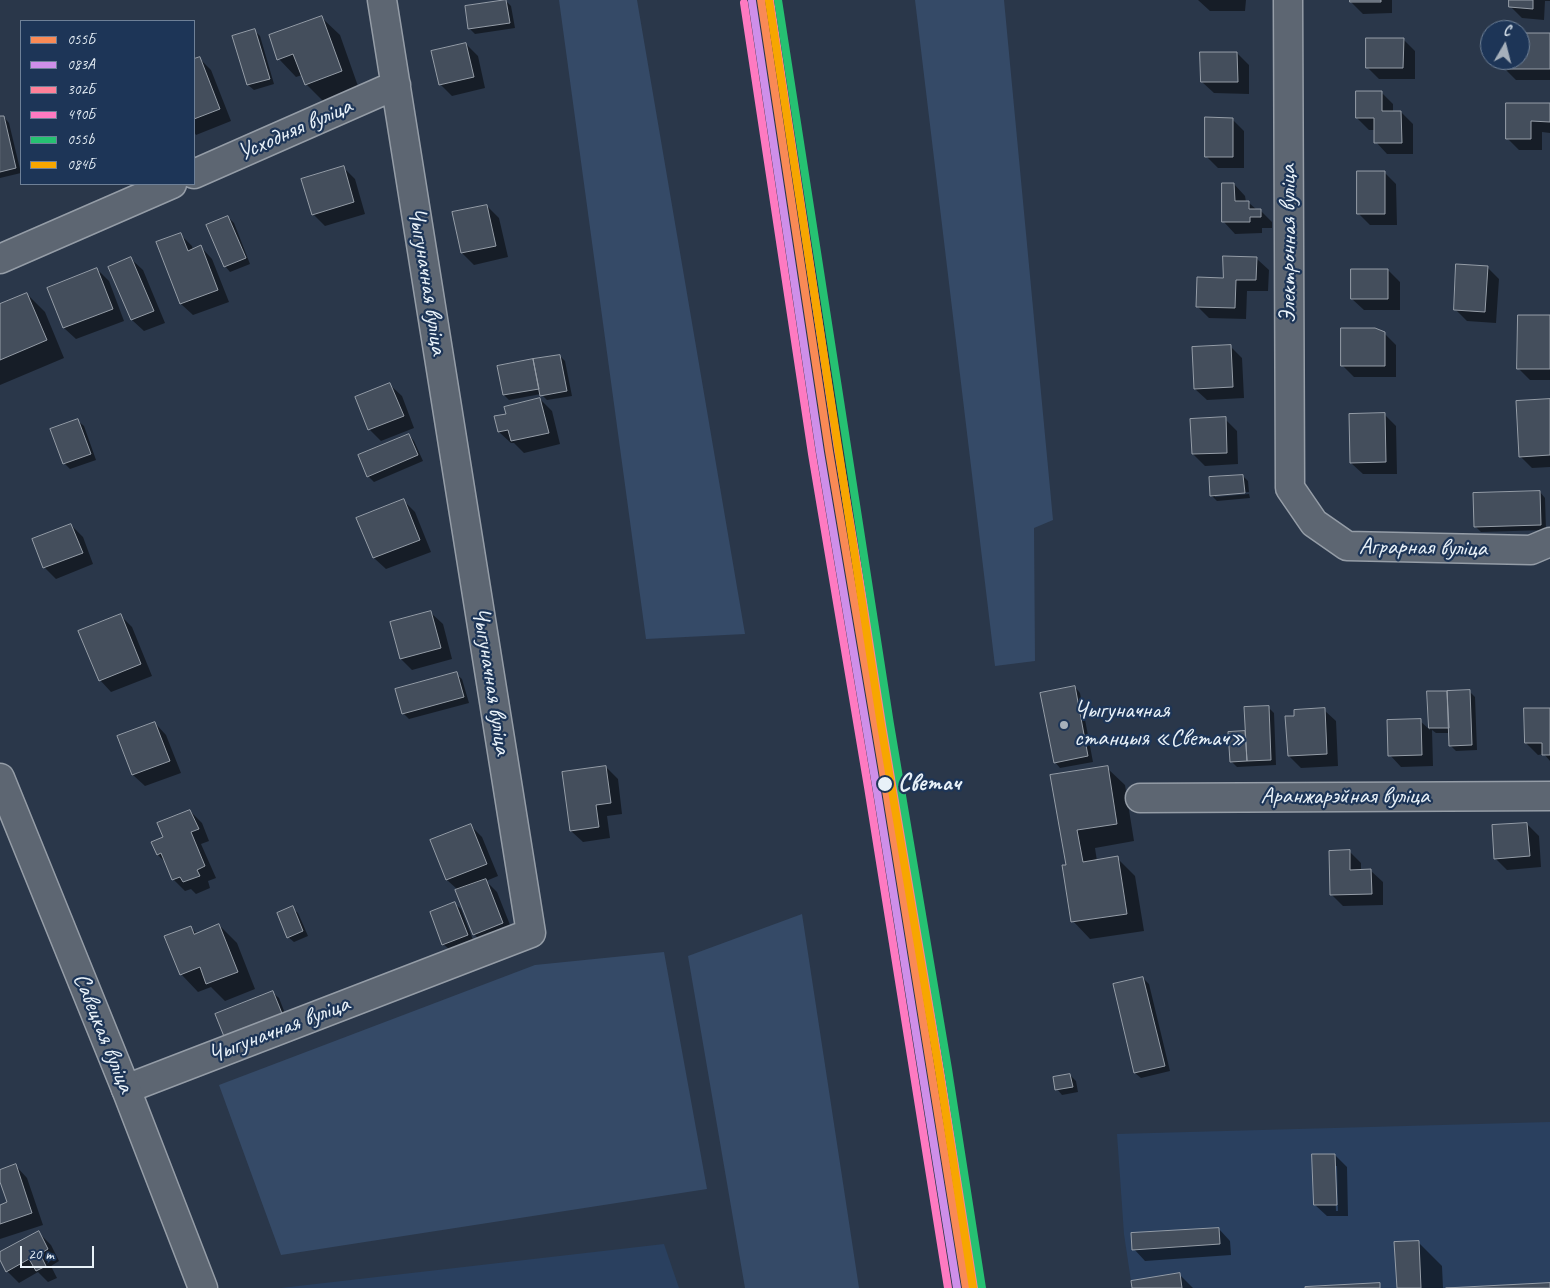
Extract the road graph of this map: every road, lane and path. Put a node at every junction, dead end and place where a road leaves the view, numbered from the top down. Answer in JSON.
{"nodes":[{"id":1,"x":382,"y":0,"type":"edge"},
{"id":2,"x":1288,"y":0,"type":"edge"},
{"id":3,"x":396,"y":85,"type":"junction"},
{"id":4,"x":195,"y":174,"type":"edge"},
{"id":5,"x":170,"y":185,"type":"edge"},
{"id":6,"x":0,"y":259,"type":"edge"},
{"id":7,"x":1290,"y":488,"type":"joint"},
{"id":8,"x":1550,"y":542,"type":"edge"},
{"id":9,"x":0,"y":778,"type":"edge"},
{"id":10,"x":1550,"y":796,"type":"edge"},
{"id":11,"x":1140,"y":798,"type":"dead end"},
{"id":12,"x":126,"y":1089,"type":"junction"},
{"id":13,"x":203,"y":1288,"type":"edge"}],
"edges":[{"from":1,"to":3,"type":"street","name":"Чыгуначная вуліца"},
{"from":2,"to":7,"type":"street","name":"Электронная вуліца"},
{"from":3,"to":4,"type":"street","name":"Усходняя вуліца"},
{"from":3,"to":12,"type":"street","name":"Чыгуначная вуліца"},
{"from":5,"to":6,"type":"street"},
{"from":7,"to":8,"type":"street","name":"Аграрная вуліца"},
{"from":9,"to":12,"type":"street","name":"Савецкая вуліца"},
{"from":10,"to":11,"type":"street","name":"Аранжарэйная вуліца"},
{"from":12,"to":13,"type":"street","name":"Савецкая вуліца"}]}
